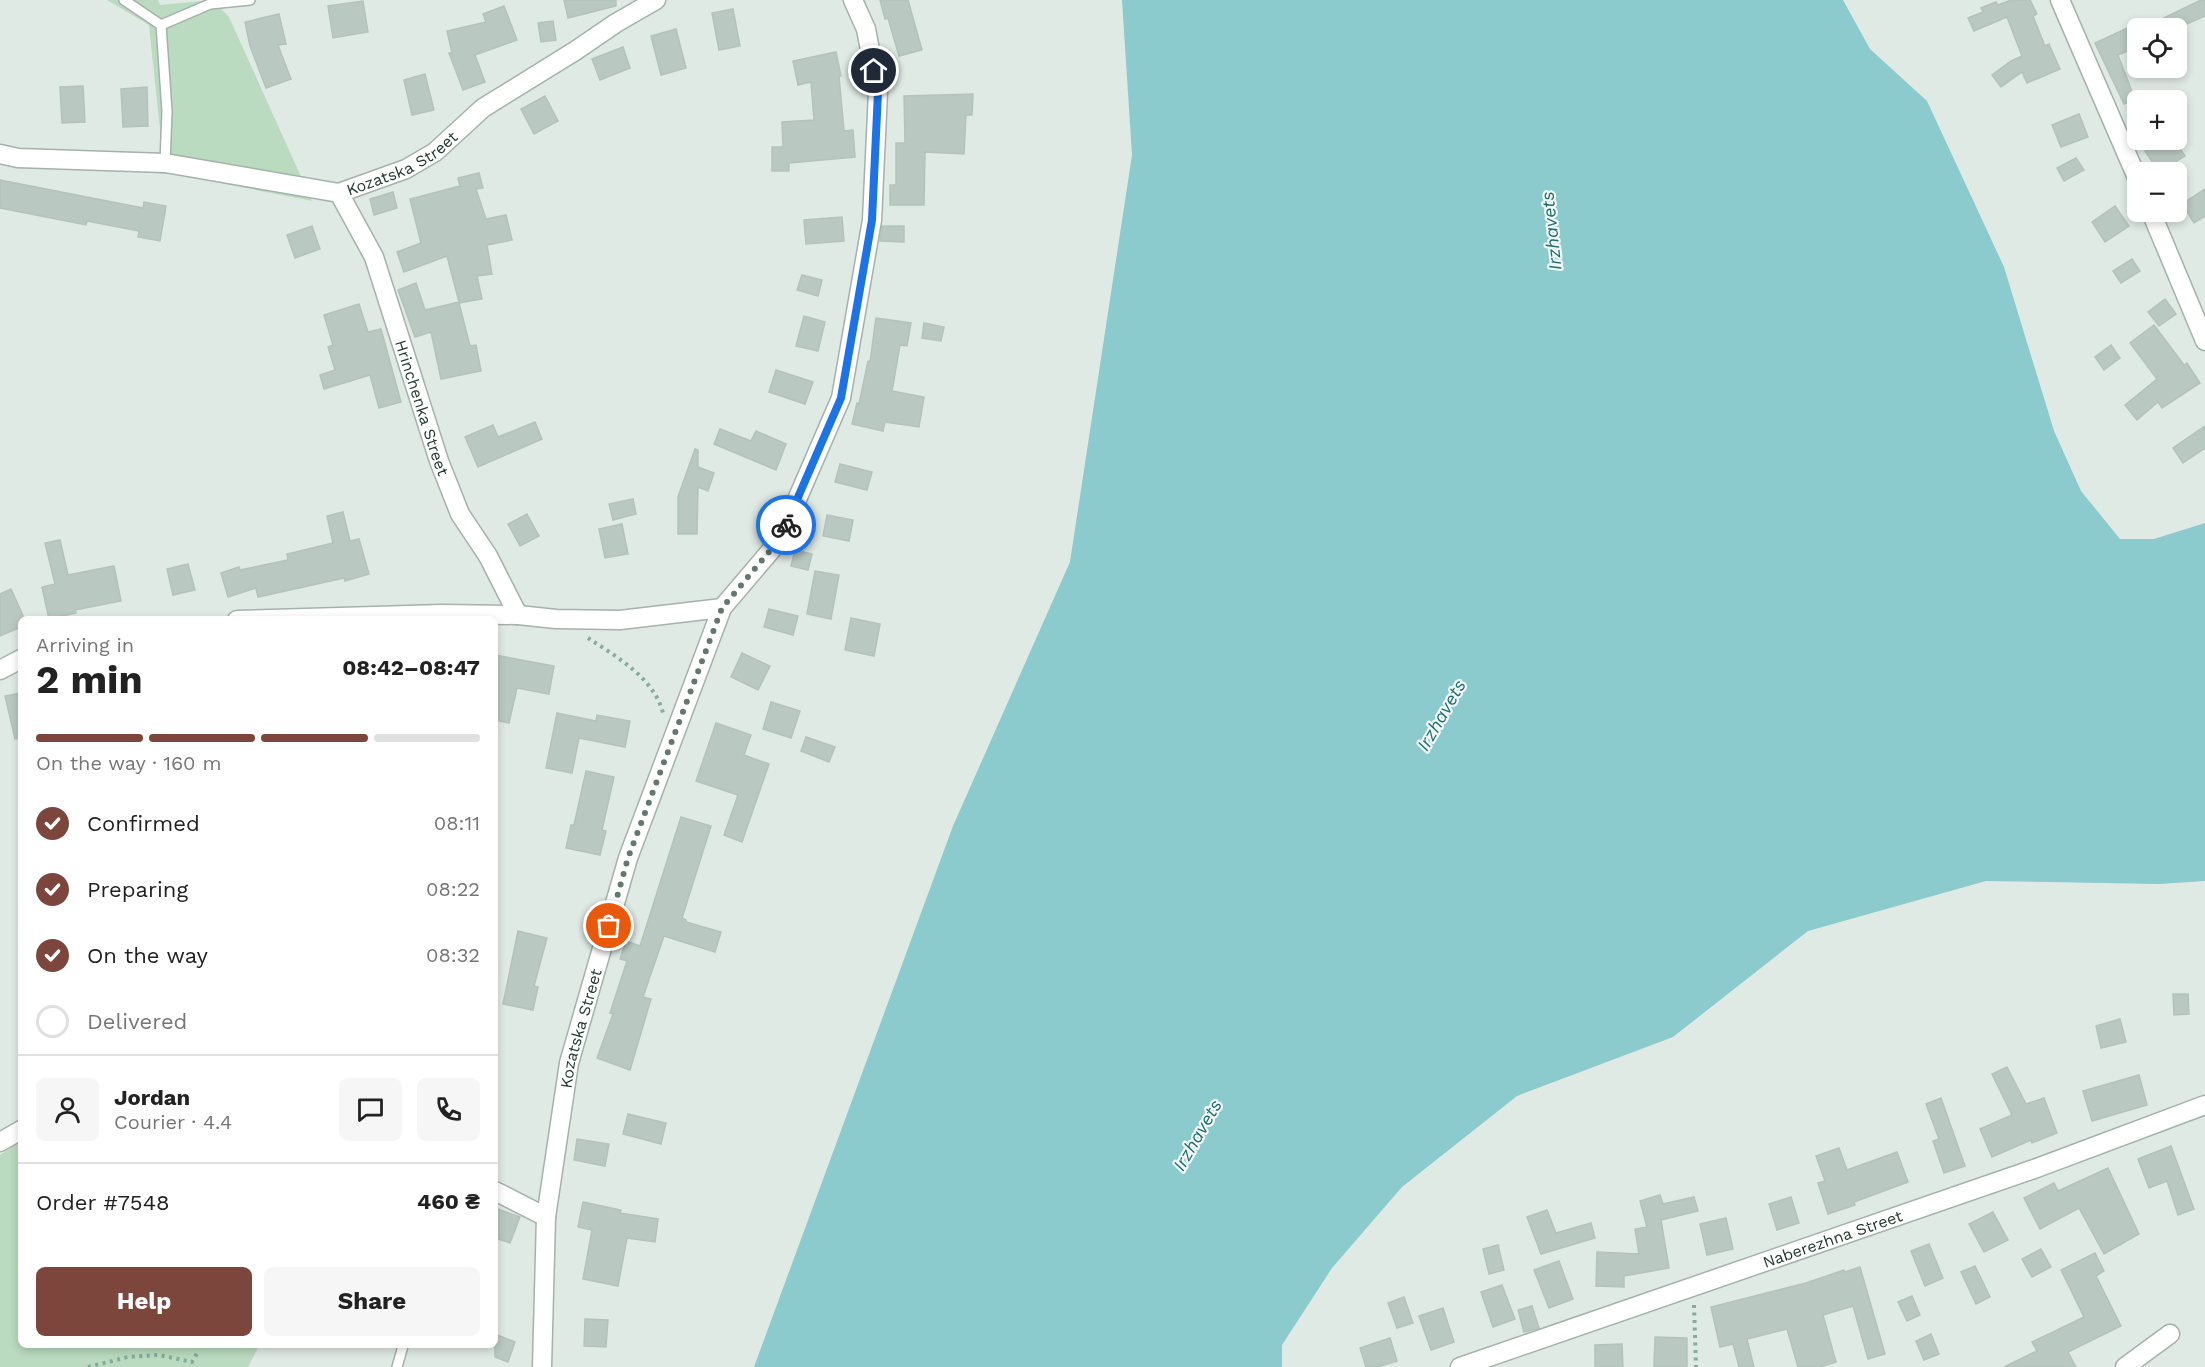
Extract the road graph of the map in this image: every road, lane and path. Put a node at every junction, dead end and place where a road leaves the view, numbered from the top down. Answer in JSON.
{"nodes":[{"id":1,"x":124,"y":0,"type":"edge"},
{"id":2,"x":250,"y":0,"type":"edge"},
{"id":3,"x":656,"y":0,"type":"edge"},
{"id":4,"x":853,"y":0,"type":"edge"},
{"id":5,"x":2060,"y":0,"type":"edge"},
{"id":6,"x":161,"y":25,"type":"junction"},
{"id":7,"x":0,"y":154,"type":"edge"},
{"id":8,"x":2130,"y":162,"type":"edge"},
{"id":9,"x":165,"y":163,"type":"junction"},
{"id":10,"x":339,"y":193,"type":"junction"},
{"id":11,"x":2155,"y":222,"type":"edge"},
{"id":12,"x":2205,"y":341,"type":"edge"},
{"id":13,"x":722,"y":608,"type":"junction"},
{"id":14,"x":518,"y":615,"type":"junction"},
{"id":15,"x":366,"y":616,"type":"edge"},
{"id":16,"x":585,"y":637,"type":"dead end"},
{"id":17,"x":18,"y":661,"type":"edge"},
{"id":18,"x":0,"y":670,"type":"edge"},
{"id":19,"x":671,"y":742,"type":"junction"},
{"id":20,"x":2205,"y":1105,"type":"edge"},
{"id":21,"x":18,"y":1132,"type":"edge"},
{"id":22,"x":0,"y":1142,"type":"edge"},
{"id":23,"x":498,"y":1193,"type":"edge"},
{"id":24,"x":546,"y":1217,"type":"junction"},
{"id":25,"x":1693,"y":1287,"type":"junction"},
{"id":26,"x":2170,"y":1334,"type":"dead end"},
{"id":27,"x":403,"y":1348,"type":"edge"},
{"id":28,"x":199,"y":1350,"type":"dead end"},
{"id":29,"x":88,"y":1367,"type":"edge"},
{"id":30,"x":398,"y":1367,"type":"edge"},
{"id":31,"x":542,"y":1367,"type":"edge"},
{"id":32,"x":1460,"y":1367,"type":"edge"},
{"id":33,"x":1696,"y":1367,"type":"edge"},
{"id":34,"x":2125,"y":1367,"type":"edge"}],
"edges":[{"from":1,"to":6,"type":"lane"},
{"from":2,"to":6,"type":"lane"},
{"from":3,"to":10,"type":"street","name":"Kozatska Street"},
{"from":4,"to":13,"type":"street","name":"Kozatska Street"},
{"from":5,"to":8,"type":"street"},
{"from":6,"to":9,"type":"lane"},
{"from":7,"to":9,"type":"street","name":"Kozatska Street"},
{"from":9,"to":10,"type":"street","name":"Kozatska Street"},
{"from":10,"to":14,"type":"street","name":"Hrinchenka Street"},
{"from":11,"to":12,"type":"street"},
{"from":13,"to":14,"type":"street"},
{"from":13,"to":19,"type":"street","name":"Kozatska Street"},
{"from":14,"to":15,"type":"street"},
{"from":16,"to":19,"type":"path"},
{"from":17,"to":18,"type":"street"},
{"from":19,"to":24,"type":"street","name":"Kozatska Street"},
{"from":20,"to":25,"type":"street","name":"Naberezhna Street"},
{"from":21,"to":22,"type":"street"},
{"from":23,"to":24,"type":"street"},
{"from":24,"to":31,"type":"street","name":"Kozatska Street"},
{"from":25,"to":32,"type":"street","name":"Naberezhna Street"},
{"from":25,"to":33,"type":"path"},
{"from":26,"to":34,"type":"street"},
{"from":27,"to":30,"type":"lane"},
{"from":28,"to":29,"type":"path"}]}
